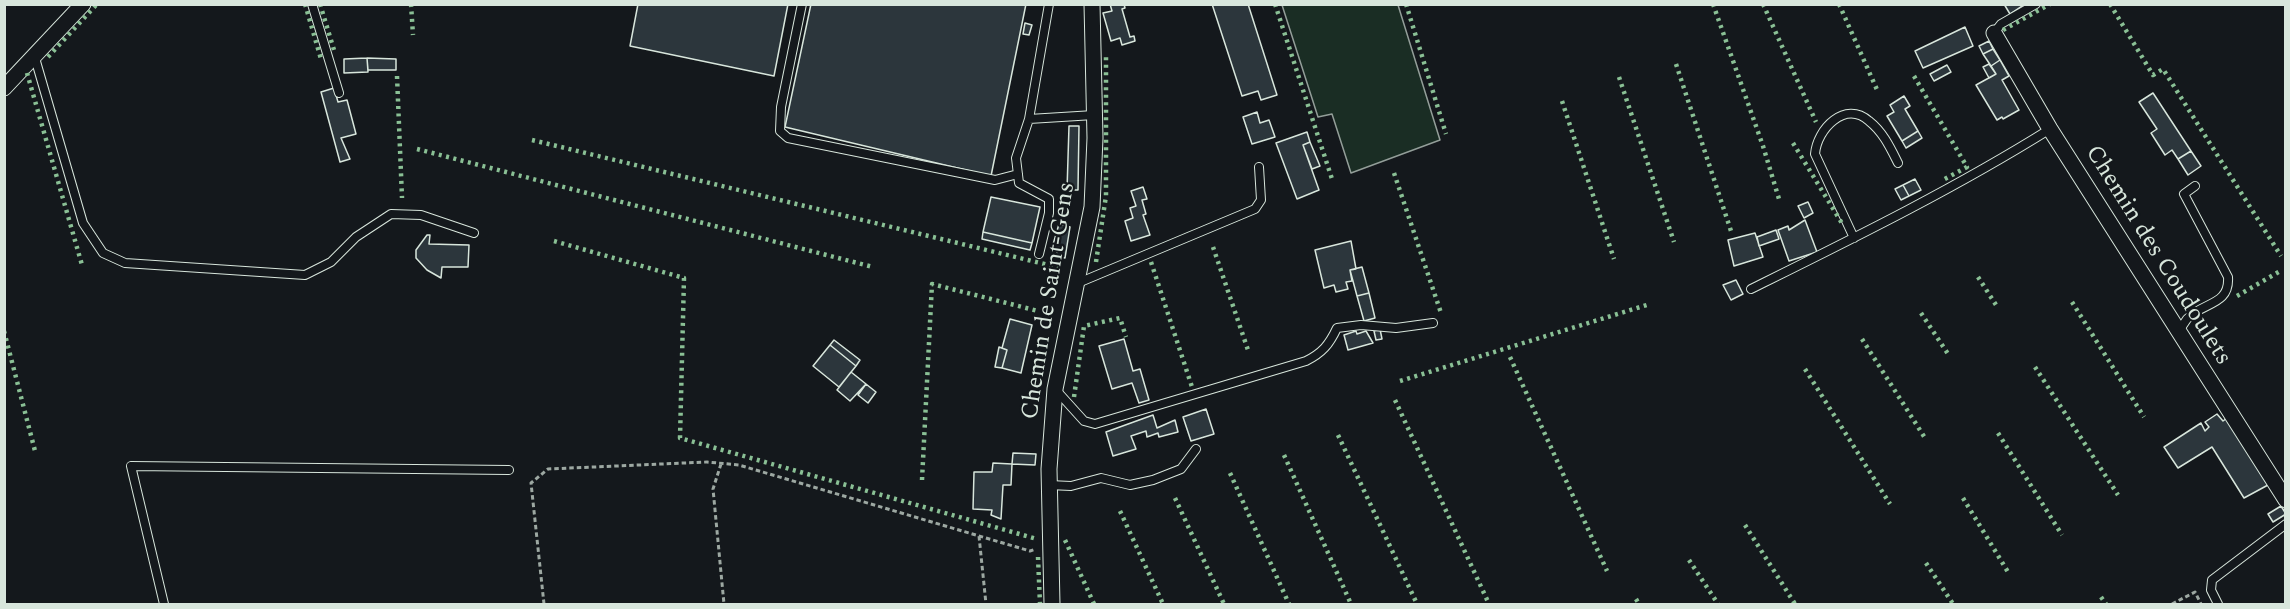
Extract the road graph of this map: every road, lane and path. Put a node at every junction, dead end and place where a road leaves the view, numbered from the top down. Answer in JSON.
{"nodes":[{"id":1,"x":83,"y":4,"type":"edge"},
{"id":2,"x":312,"y":4,"type":"edge"},
{"id":3,"x":802,"y":4,"type":"edge"},
{"id":4,"x":1049,"y":4,"type":"edge"},
{"id":5,"x":1092,"y":4,"type":"edge"},
{"id":6,"x":2036,"y":4,"type":"edge"},
{"id":7,"x":1994,"y":33,"type":"joint"},
{"id":8,"x":35,"y":58,"type":"junction"},
{"id":9,"x":4,"y":88,"type":"edge"},
{"id":10,"x":339,"y":93,"type":"dead end"},
{"id":11,"x":1094,"y":115,"type":"junction"},
{"id":12,"x":1029,"y":119,"type":"junction"},
{"id":13,"x":2050,"y":129,"type":"junction"},
{"id":14,"x":1898,"y":163,"type":"dead end"},
{"id":15,"x":1259,"y":167,"type":"dead end"},
{"id":16,"x":1018,"y":174,"type":"junction"},
{"id":17,"x":2195,"y":186,"type":"dead end"},
{"id":18,"x":474,"y":233,"type":"dead end"},
{"id":19,"x":1854,"y":238,"type":"junction"},
{"id":20,"x":1039,"y":254,"type":"dead end"},
{"id":21,"x":1078,"y":283,"type":"junction"},
{"id":22,"x":1751,"y":290,"type":"dead end"},
{"id":23,"x":1433,"y":323,"type":"dead end"},
{"id":24,"x":2179,"y":332,"type":"junction"},
{"id":25,"x":1055,"y":389,"type":"junction"},
{"id":26,"x":1196,"y":449,"type":"dead end"},
{"id":27,"x":721,"y":463,"type":"junction"},
{"id":28,"x":509,"y":470,"type":"dead end"},
{"id":29,"x":1049,"y":485,"type":"junction"},
{"id":30,"x":2286,"y":500,"type":"edge"},
{"id":31,"x":2286,"y":524,"type":"edge"},
{"id":32,"x":979,"y":536,"type":"junction"},
{"id":33,"x":1050,"y":543,"type":"junction"},
{"id":34,"x":164,"y":604,"type":"edge"},
{"id":35,"x":544,"y":604,"type":"edge"},
{"id":36,"x":724,"y":604,"type":"edge"},
{"id":37,"x":986,"y":604,"type":"edge"},
{"id":38,"x":1052,"y":604,"type":"edge"},
{"id":39,"x":2172,"y":604,"type":"edge"},
{"id":40,"x":2201,"y":604,"type":"edge"},
{"id":41,"x":2218,"y":604,"type":"edge"}],
"edges":[{"from":1,"to":8,"type":"street"},
{"from":2,"to":10,"type":"lane"},
{"from":3,"to":16,"type":"lane"},
{"from":4,"to":12,"type":"lane"},
{"from":5,"to":11,"type":"street","name":"Chemin de Saint-Gens"},
{"from":6,"to":7,"type":"lane"},
{"from":7,"to":13,"type":"street","name":"Chemin des Coudoulets"},
{"from":8,"to":9,"type":"street"},
{"from":8,"to":18,"type":"lane"},
{"from":11,"to":12,"type":"lane"},
{"from":11,"to":21,"type":"street","name":"Chemin de Saint-Gens"},
{"from":12,"to":16,"type":"lane"},
{"from":13,"to":19,"type":"lane"},
{"from":13,"to":24,"type":"street","name":"Chemin des Coudoulets"},
{"from":14,"to":19,"type":"lane"},
{"from":15,"to":21,"type":"lane"},
{"from":16,"to":20,"type":"lane"},
{"from":17,"to":24,"type":"lane"},
{"from":19,"to":22,"type":"lane"},
{"from":21,"to":25,"type":"street","name":"Chemin de Saint-Gens"},
{"from":23,"to":25,"type":"lane"},
{"from":24,"to":30,"type":"street","name":"Chemin des Coudoulets"},
{"from":25,"to":29,"type":"street","name":"Chemin de Saint-Gens"},
{"from":26,"to":29,"type":"lane"},
{"from":27,"to":32,"type":"path"},
{"from":27,"to":35,"type":"path"},
{"from":27,"to":36,"type":"path"},
{"from":28,"to":34,"type":"lane"},
{"from":29,"to":33,"type":"street","name":"Chemin de Saint-Gens"},
{"from":31,"to":41,"type":"lane"},
{"from":32,"to":33,"type":"path"},
{"from":32,"to":37,"type":"path"},
{"from":33,"to":38,"type":"street","name":"Chemin de Saint-Gens"},
{"from":39,"to":40,"type":"path"}]}
